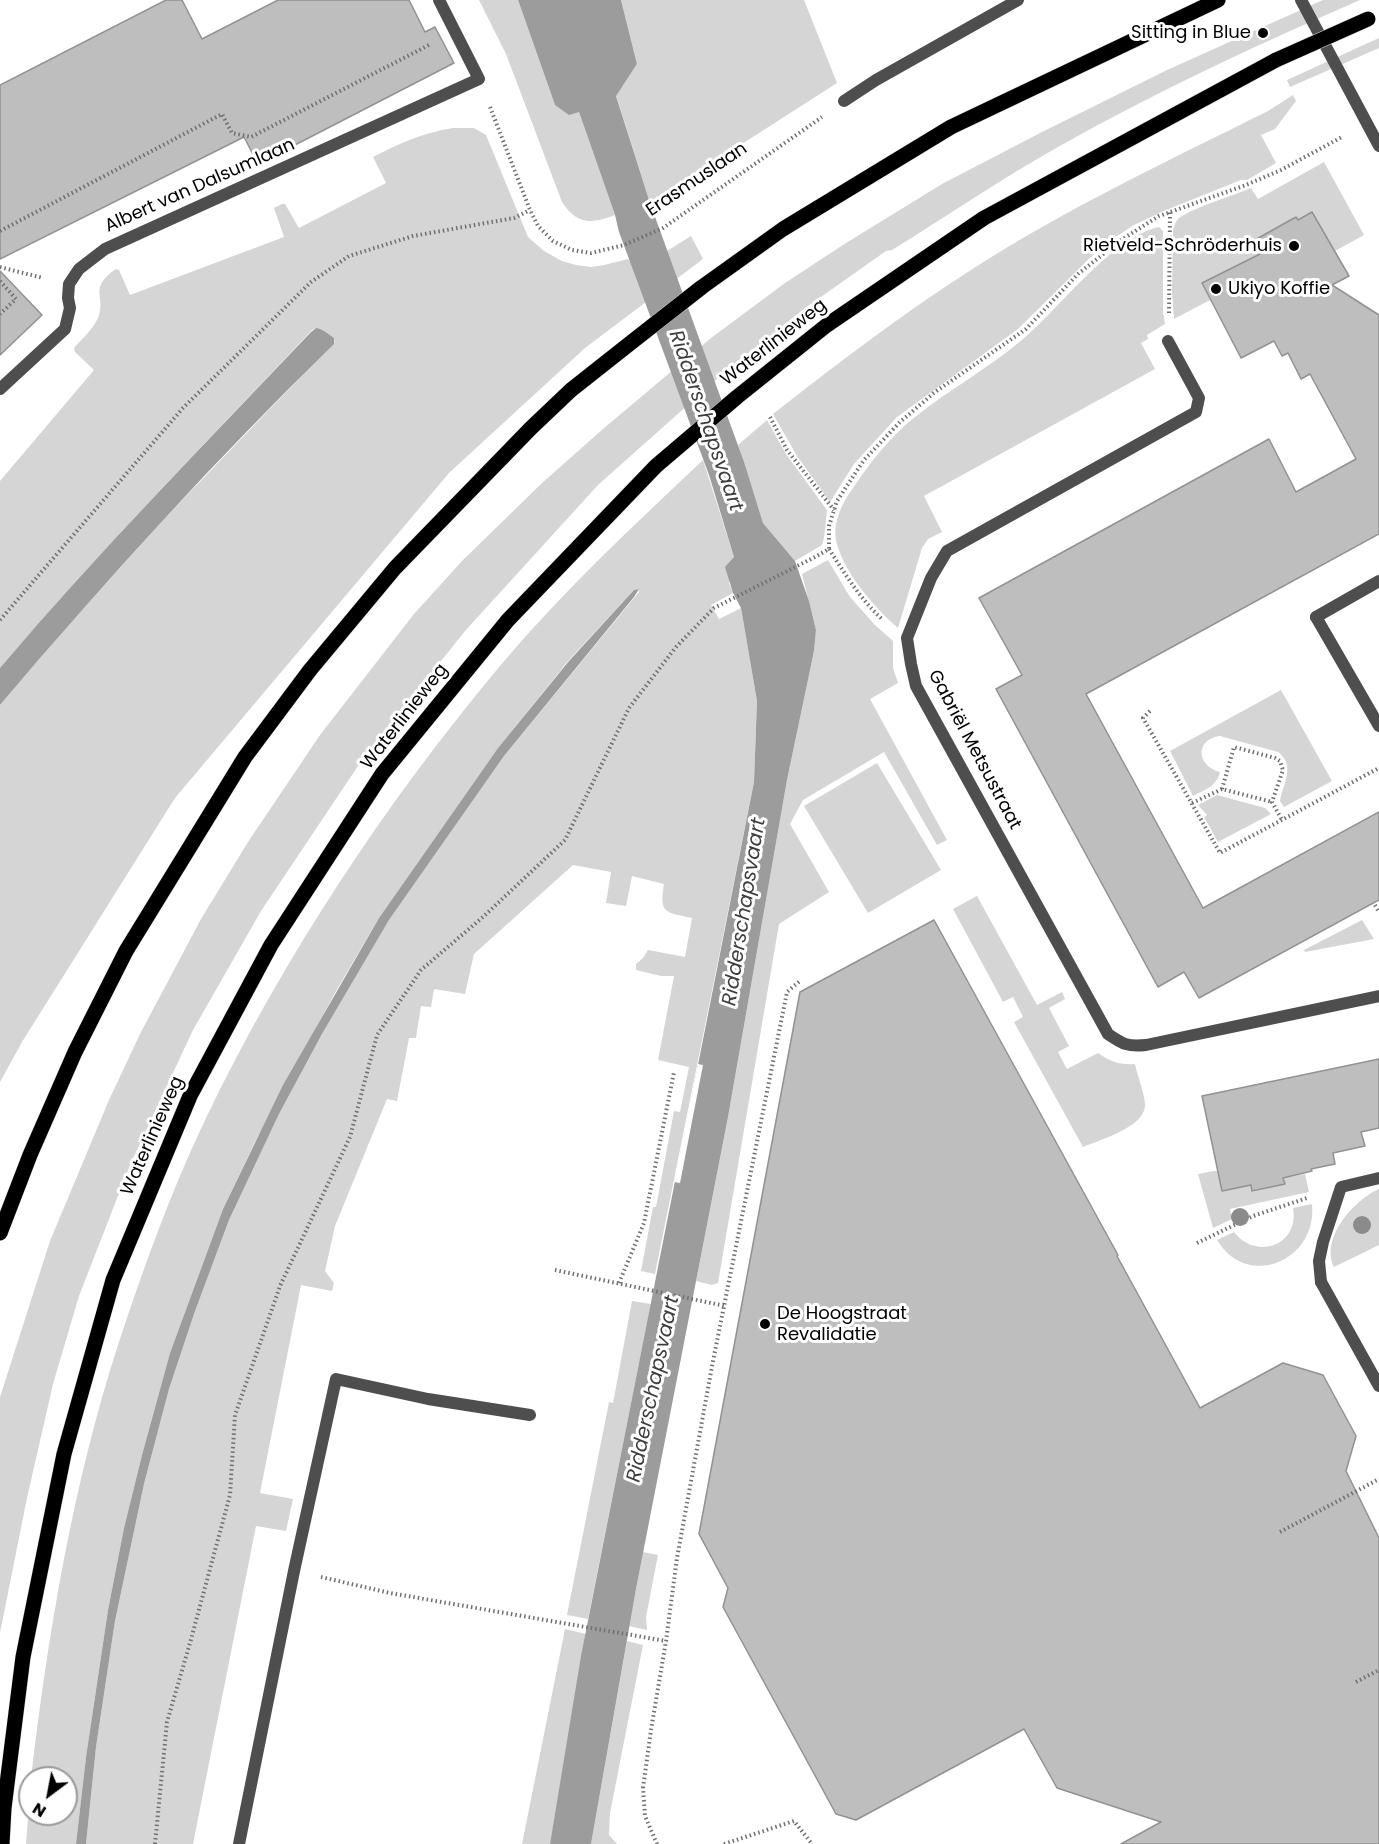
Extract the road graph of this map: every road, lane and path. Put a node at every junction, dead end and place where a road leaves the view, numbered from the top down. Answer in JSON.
{"nodes":[{"id":1,"x":440,"y":0,"type":"edge"},
{"id":2,"x":1017,"y":0,"type":"edge"},
{"id":3,"x":1218,"y":0,"type":"edge"},
{"id":4,"x":1301,"y":0,"type":"edge"},
{"id":5,"x":1374,"y":17,"type":"edge"},
{"id":6,"x":430,"y":36,"type":"dead end"},
{"id":7,"x":479,"y":80,"type":"junction"},
{"id":8,"x":844,"y":101,"type":"joint"},
{"id":9,"x":1379,"y":116,"type":"edge"},
{"id":10,"x":1367,"y":123,"type":"junction"},
{"id":11,"x":1325,"y":146,"type":"dead end"},
{"id":12,"x":1379,"y":146,"type":"edge"},
{"id":13,"x":530,"y":210,"type":"junction"},
{"id":14,"x":1170,"y":212,"type":"junction"},
{"id":15,"x":0,"y":231,"type":"edge"},
{"id":16,"x":0,"y":267,"type":"edge"},
{"id":17,"x":0,"y":281,"type":"edge"},
{"id":18,"x":69,"y":284,"type":"junction"},
{"id":19,"x":0,"y":314,"type":"edge"},
{"id":20,"x":1168,"y":340,"type":"joint"},
{"id":21,"x":0,"y":389,"type":"edge"},
{"id":22,"x":770,"y":417,"type":"dead end"},
{"id":23,"x":835,"y":511,"type":"junction"},
{"id":24,"x":829,"y":549,"type":"junction"},
{"id":25,"x":1379,"y":581,"type":"edge"},
{"id":26,"x":0,"y":620,"type":"edge"},
{"id":27,"x":907,"y":638,"type":"junction"},
{"id":28,"x":1150,"y":711,"type":"dead end"},
{"id":29,"x":1379,"y":726,"type":"edge"},
{"id":30,"x":1379,"y":768,"type":"edge"},
{"id":31,"x":1222,"y":789,"type":"junction"},
{"id":32,"x":1272,"y":802,"type":"junction"},
{"id":33,"x":1192,"y":803,"type":"junction"},
{"id":34,"x":1282,"y":820,"type":"junction"},
{"id":35,"x":1375,"y":905,"type":"dead end"},
{"id":36,"x":1379,"y":912,"type":"edge"},
{"id":37,"x":801,"y":980,"type":"dead end"},
{"id":38,"x":1379,"y":996,"type":"edge"},
{"id":39,"x":674,"y":1072,"type":"dead end"},
{"id":40,"x":1379,"y":1178,"type":"edge"},
{"id":41,"x":1341,"y":1187,"type":"junction"},
{"id":42,"x":0,"y":1233,"type":"edge"},
{"id":43,"x":1197,"y":1243,"type":"dead end"},
{"id":44,"x":555,"y":1270,"type":"dead end"},
{"id":45,"x":619,"y":1283,"type":"junction"},
{"id":46,"x":724,"y":1306,"type":"junction"},
{"id":47,"x":1379,"y":1386,"type":"edge"},
{"id":48,"x":530,"y":1415,"type":"dead end"},
{"id":49,"x":1379,"y":1479,"type":"edge"},
{"id":50,"x":1280,"y":1532,"type":"dead end"},
{"id":51,"x":294,"y":1571,"type":"junction"},
{"id":52,"x":666,"y":1641,"type":"junction"},
{"id":53,"x":1379,"y":1670,"type":"edge"},
{"id":54,"x":1356,"y":1682,"type":"dead end"},
{"id":55,"x":2,"y":1844,"type":"edge"},
{"id":56,"x":155,"y":1844,"type":"edge"},
{"id":57,"x":239,"y":1844,"type":"edge"},
{"id":58,"x":657,"y":1844,"type":"edge"},
{"id":59,"x":724,"y":1844,"type":"edge"},
{"id":60,"x":812,"y":1844,"type":"edge"}],
"edges":[{"from":1,"to":7,"type":"street"},
{"from":2,"to":8,"type":"street"},
{"from":3,"to":42,"type":"main road"},
{"from":4,"to":10,"type":"street"},
{"from":5,"to":55,"type":"main road","name":"Waterlinieweg","bridge":true},
{"from":6,"to":15,"type":"path"},
{"from":7,"to":13,"type":"path","name":"Erasmuslaan"},
{"from":7,"to":18,"type":"street","name":"Albert van Dalsumlaan"},
{"from":8,"to":13,"type":"path","name":"Erasmuslaan"},
{"from":9,"to":10,"type":"street"},
{"from":10,"to":12,"type":"street"},
{"from":11,"to":14,"type":"path"},
{"from":13,"to":26,"type":"path"},
{"from":14,"to":20,"type":"path"},
{"from":14,"to":23,"type":"path"},
{"from":16,"to":18,"type":"path"},
{"from":17,"to":19,"type":"path"},
{"from":18,"to":21,"type":"street"},
{"from":20,"to":27,"type":"street","name":"Gabriël Metsustraat"},
{"from":22,"to":23,"type":"path"},
{"from":23,"to":24,"type":"path"},
{"from":24,"to":27,"type":"path"},
{"from":24,"to":56,"type":"path"},
{"from":25,"to":29,"type":"street"},
{"from":27,"to":38,"type":"street","name":"Gabriël Metsustraat"},
{"from":28,"to":33,"type":"path"},
{"from":30,"to":34,"type":"path"},
{"from":31,"to":32,"type":"path"},
{"from":31,"to":32,"type":"path"},
{"from":31,"to":33,"type":"path"},
{"from":32,"to":34,"type":"path"},
{"from":33,"to":34,"type":"path"},
{"from":35,"to":36,"type":"path"},
{"from":37,"to":46,"type":"path"},
{"from":39,"to":45,"type":"path"},
{"from":40,"to":41,"type":"street"},
{"from":41,"to":43,"type":"path"},
{"from":41,"to":47,"type":"street"},
{"from":44,"to":45,"type":"path"},
{"from":45,"to":46,"type":"path"},
{"from":46,"to":52,"type":"path"},
{"from":48,"to":51,"type":"street"},
{"from":49,"to":50,"type":"path"},
{"from":51,"to":52,"type":"path"},
{"from":51,"to":57,"type":"street"},
{"from":52,"to":58,"type":"path"},
{"from":53,"to":54,"type":"path"},
{"from":59,"to":60,"type":"path"}]}
